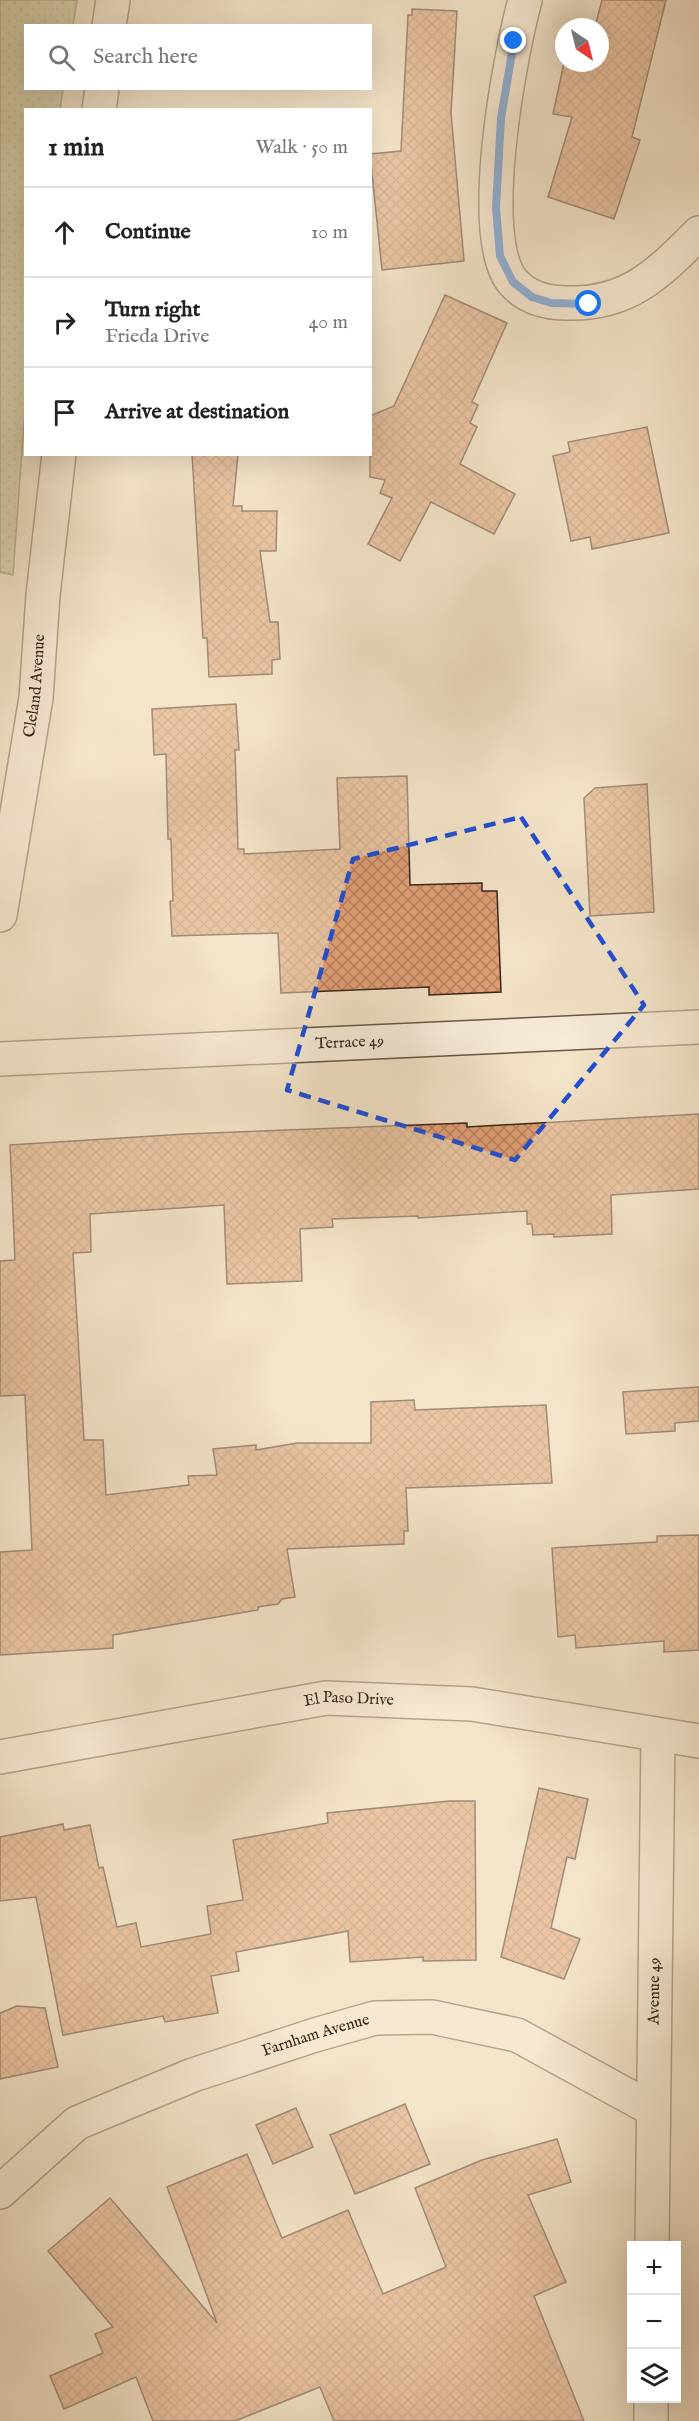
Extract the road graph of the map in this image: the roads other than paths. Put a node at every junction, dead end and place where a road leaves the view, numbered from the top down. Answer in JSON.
{"nodes":[{"id":1,"x":113,"y":0,"type":"edge"},
{"id":2,"x":525,"y":0,"type":"edge"},
{"id":3,"x":109,"y":24,"type":"edge"},
{"id":4,"x":102,"y":90,"type":"edge"},
{"id":5,"x":99,"y":108,"type":"edge"},
{"id":6,"x":699,"y":233,"type":"edge"},
{"id":7,"x":59,"y":456,"type":"edge"},
{"id":8,"x":0,"y":915,"type":"edge"},
{"id":9,"x":699,"y":1027,"type":"edge"},
{"id":10,"x":0,"y":1059,"type":"edge"},
{"id":11,"x":658,"y":1736,"type":"junction"},
{"id":12,"x":699,"y":1741,"type":"edge"},
{"id":13,"x":0,"y":1757,"type":"edge"},
{"id":14,"x":652,"y":2109,"type":"junction"},
{"id":15,"x":0,"y":2192,"type":"edge"},
{"id":16,"x":652,"y":2241,"type":"edge"},
{"id":17,"x":651,"y":2403,"type":"edge"},
{"id":18,"x":651,"y":2421,"type":"edge"}],
"edges":[{"from":1,"to":3,"type":"street"},
{"from":2,"to":6,"type":"street"},
{"from":4,"to":5,"type":"street"},
{"from":7,"to":8,"type":"street","name":"Cleland Avenue"},
{"from":9,"to":10,"type":"street","name":"Terrace 49"},
{"from":11,"to":12,"type":"street","name":"El Paso Drive"},
{"from":11,"to":13,"type":"street","name":"El Paso Drive"},
{"from":11,"to":14,"type":"street","name":"Avenue 49"},
{"from":14,"to":15,"type":"street","name":"Farnham Avenue"},
{"from":14,"to":16,"type":"street","name":"Avenue 49"},
{"from":17,"to":18,"type":"street"}]}
